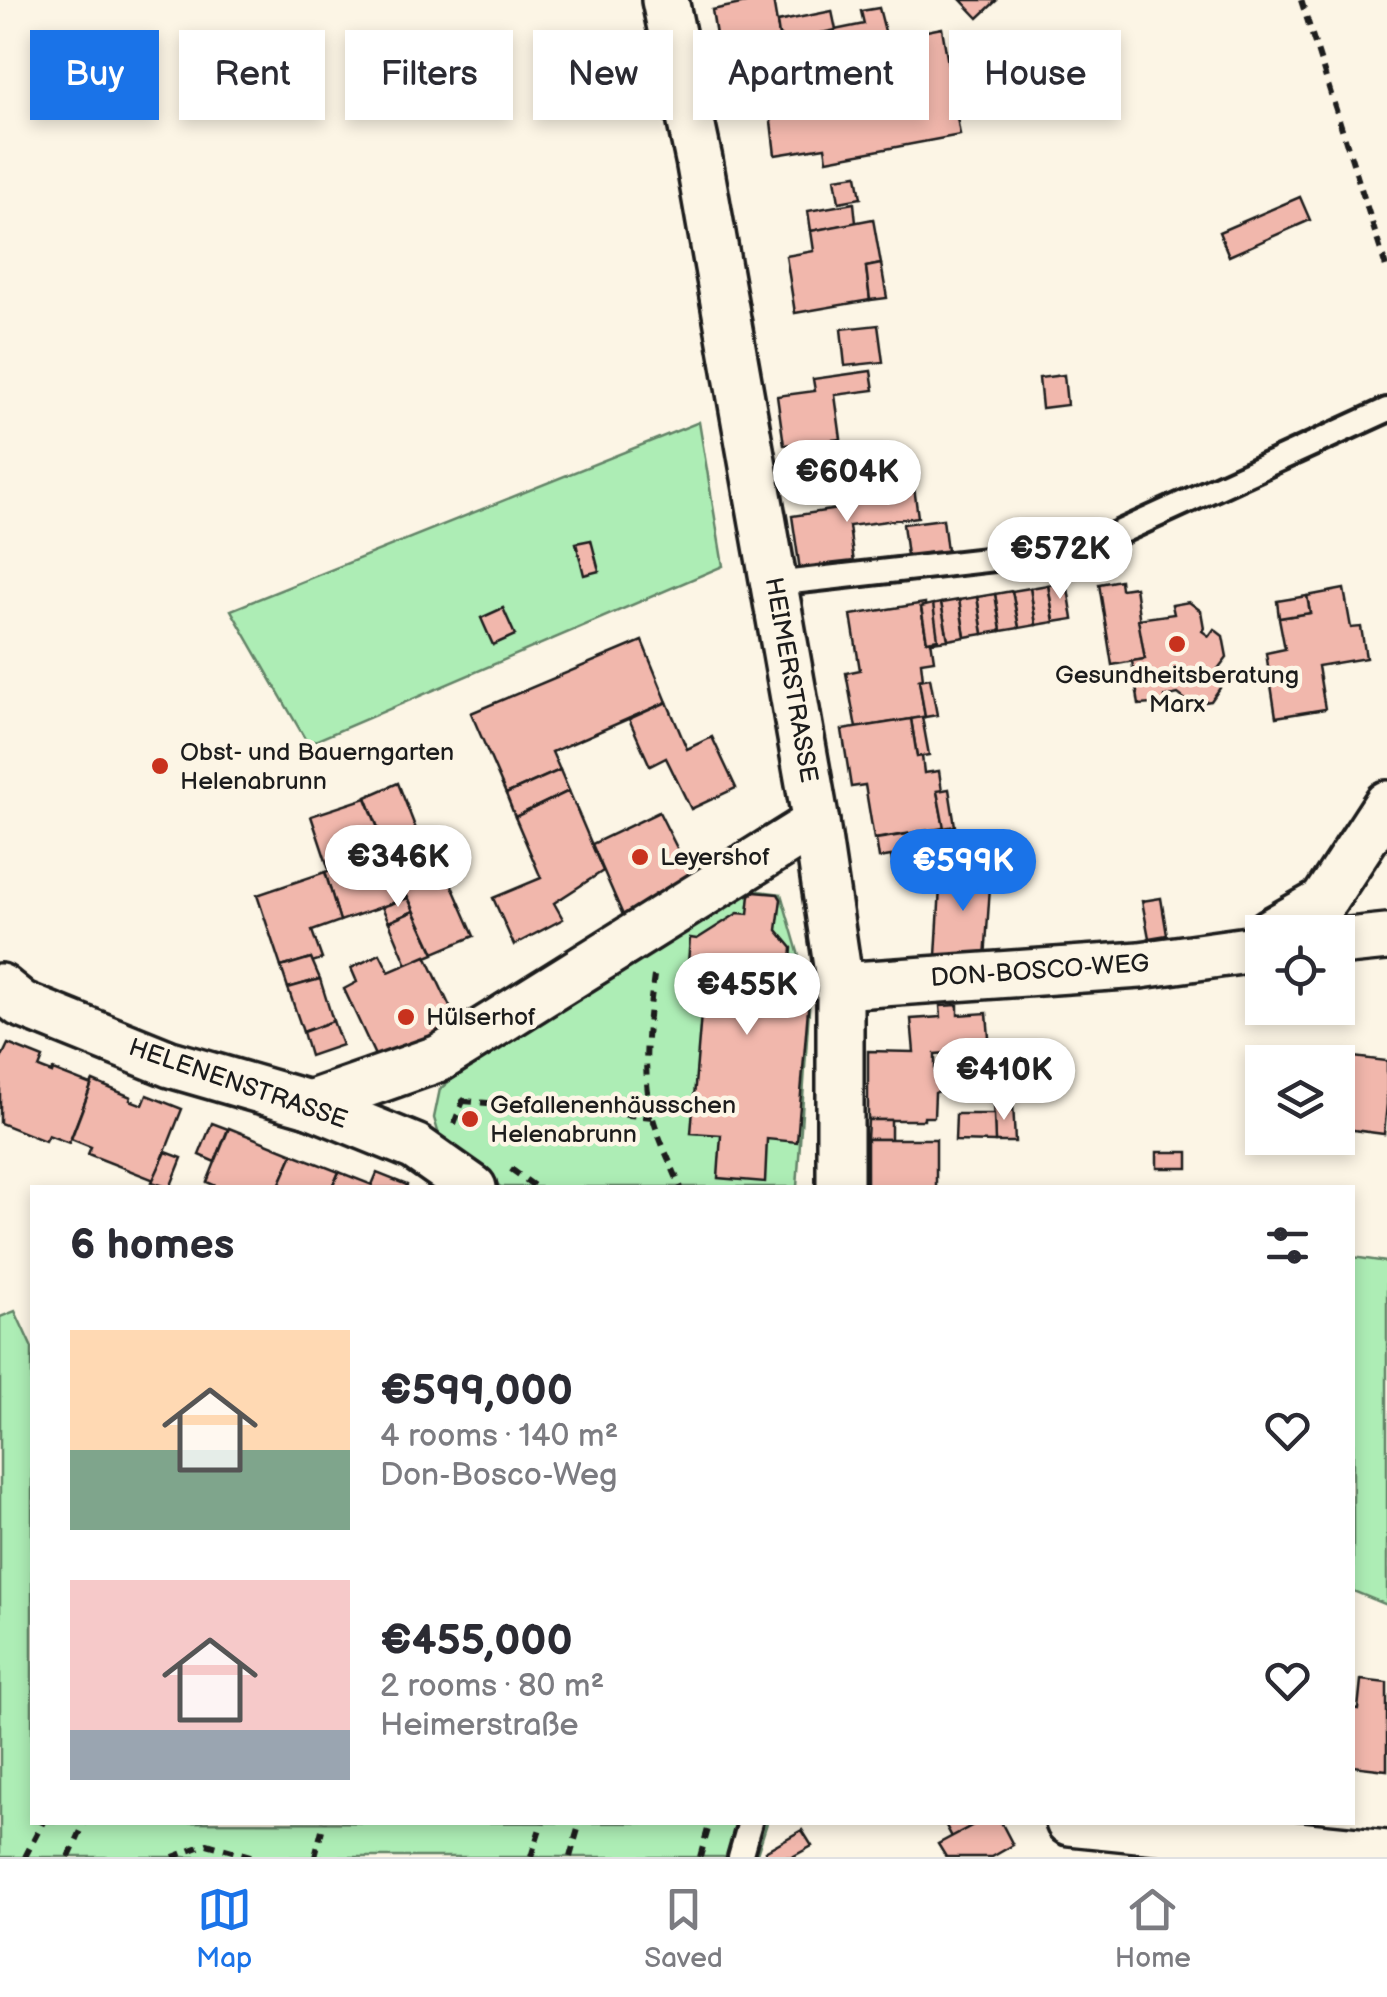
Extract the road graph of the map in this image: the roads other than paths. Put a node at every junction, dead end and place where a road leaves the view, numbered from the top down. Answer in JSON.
{"nodes":[{"id":1,"x":665,"y":0,"type":"edge"},
{"id":2,"x":1387,"y":410,"type":"edge"},
{"id":3,"x":774,"y":584,"type":"junction"},
{"id":4,"x":1387,"y":804,"type":"edge"},
{"id":5,"x":816,"y":824,"type":"junction"},
{"id":6,"x":1303,"y":915,"type":"edge"},
{"id":7,"x":1387,"y":937,"type":"edge"},
{"id":8,"x":1355,"y":940,"type":"edge"},
{"id":9,"x":1245,"y":945,"type":"edge"},
{"id":10,"x":840,"y":986,"type":"junction"},
{"id":11,"x":0,"y":987,"type":"edge"},
{"id":12,"x":309,"y":1104,"type":"junction"},
{"id":13,"x":469,"y":1185,"type":"edge"},
{"id":14,"x":840,"y":1185,"type":"edge"},
{"id":15,"x":749,"y":1825,"type":"edge"},
{"id":16,"x":1068,"y":1825,"type":"edge"},
{"id":17,"x":1097,"y":1825,"type":"edge"},
{"id":18,"x":1387,"y":1854,"type":"edge"},
{"id":19,"x":740,"y":1857,"type":"edge"},
{"id":20,"x":1084,"y":1857,"type":"edge"}],
"edges":[{"from":1,"to":3,"type":"street","name":"HEIMERSTRASSE"},
{"from":2,"to":3,"type":"lane"},
{"from":3,"to":5,"type":"street","name":"HEIMERSTRASSE"},
{"from":4,"to":6,"type":"street","name":"DON-BOSCO-WEG"},
{"from":5,"to":10,"type":"street","name":"HEIMERSTRASSE"},
{"from":5,"to":12,"type":"street"},
{"from":7,"to":8,"type":"street"},
{"from":9,"to":10,"type":"street","name":"DON-BOSCO-WEG"},
{"from":10,"to":14,"type":"street","name":"HEIMERSTRASSE"},
{"from":11,"to":12,"type":"street","name":"HELENENSTRASSE"},
{"from":12,"to":13,"type":"street","name":"HELENENSTRASSE"},
{"from":15,"to":19,"type":"lane"},
{"from":16,"to":20,"type":"street"},
{"from":17,"to":18,"type":"street"}]}
